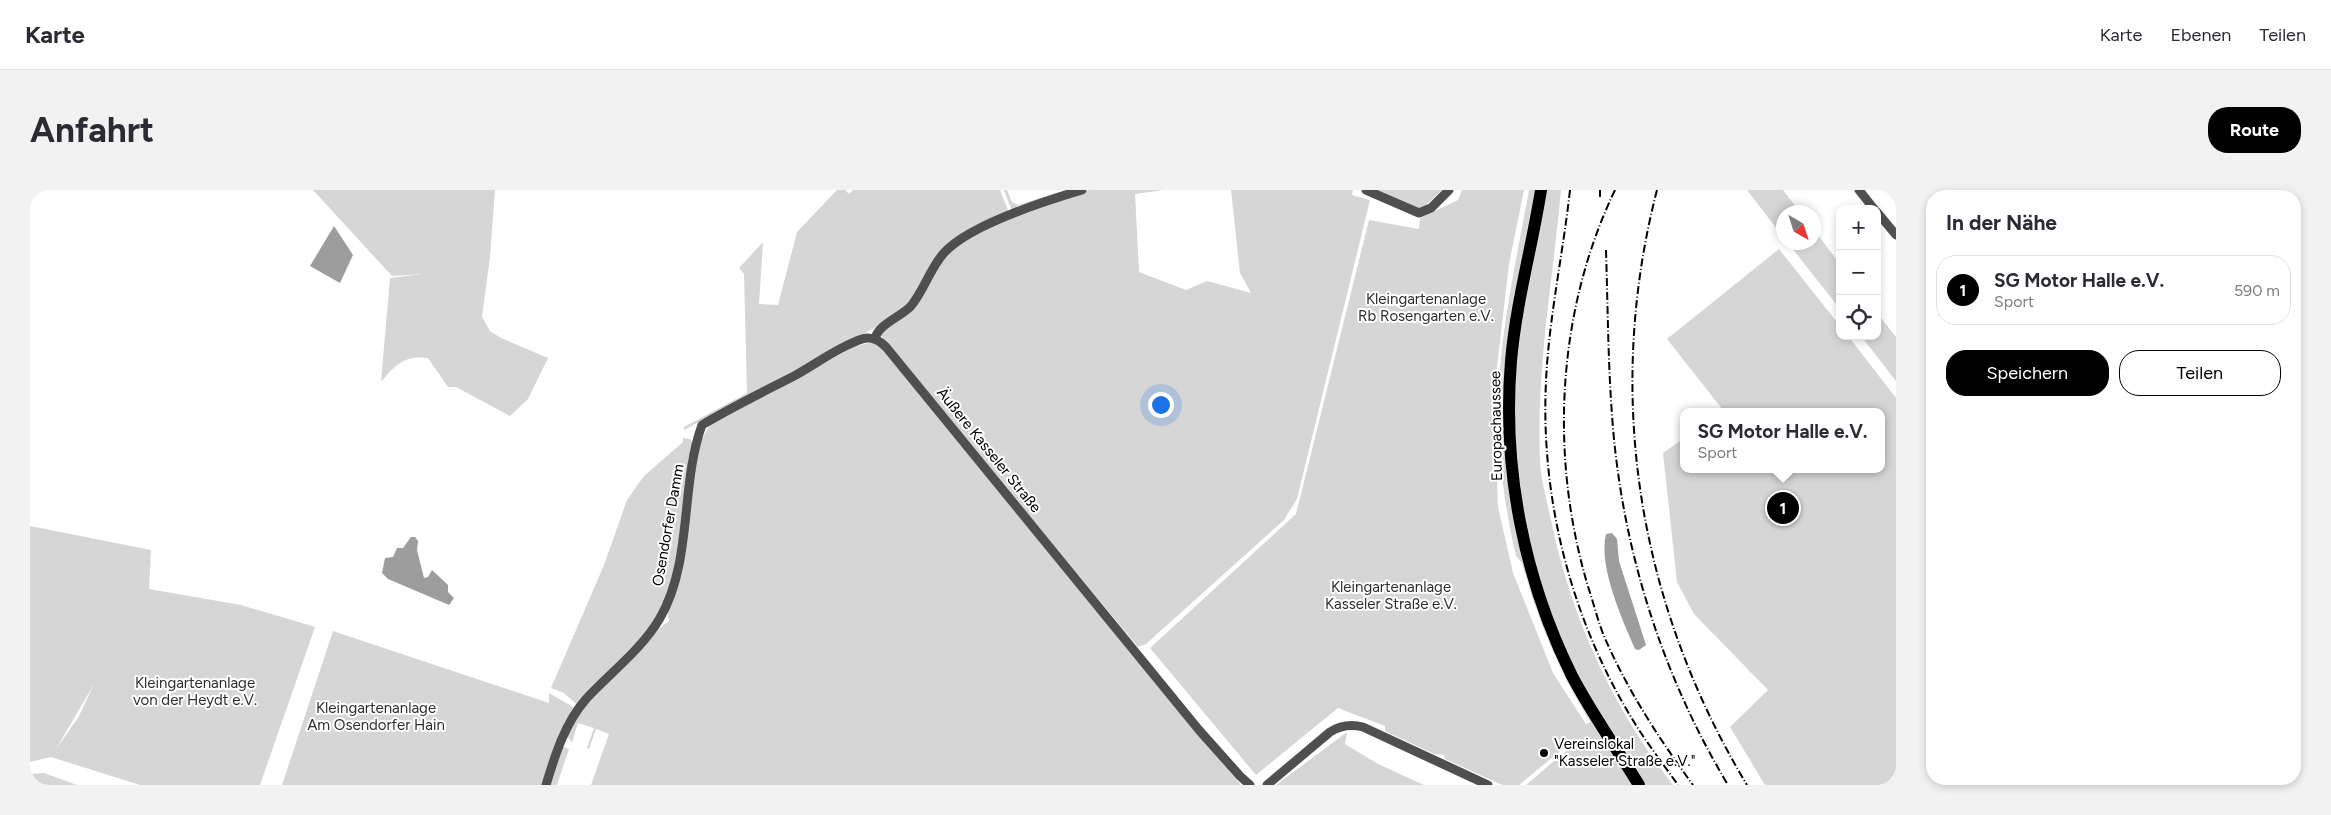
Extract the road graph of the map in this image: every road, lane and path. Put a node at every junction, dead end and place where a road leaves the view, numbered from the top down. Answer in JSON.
{"nodes":[{"id":1,"x":1082,"y":190,"type":"edge"},
{"id":2,"x":1366,"y":190,"type":"edge"},
{"id":3,"x":1449,"y":190,"type":"edge"},
{"id":4,"x":1541,"y":190,"type":"edge"},
{"id":5,"x":1859,"y":190,"type":"edge"},
{"id":6,"x":1871,"y":205,"type":"edge"},
{"id":7,"x":1881,"y":217,"type":"edge"},
{"id":8,"x":1896,"y":235,"type":"edge"},
{"id":9,"x":875,"y":339,"type":"junction"},
{"id":10,"x":546,"y":785,"type":"edge"},
{"id":11,"x":1250,"y":785,"type":"edge"},
{"id":12,"x":1267,"y":785,"type":"edge"},
{"id":13,"x":1488,"y":785,"type":"edge"},
{"id":14,"x":1639,"y":785,"type":"edge"}],
"edges":[{"from":1,"to":9,"type":"street"},
{"from":2,"to":3,"type":"street"},
{"from":4,"to":14,"type":"main road","name":"Europachaussee"},
{"from":5,"to":6,"type":"street"},
{"from":7,"to":8,"type":"street"},
{"from":9,"to":10,"type":"street","name":"Osendorfer Damm"},
{"from":9,"to":11,"type":"street","name":"Äußere Kasseler Straße"},
{"from":12,"to":13,"type":"street"}]}
